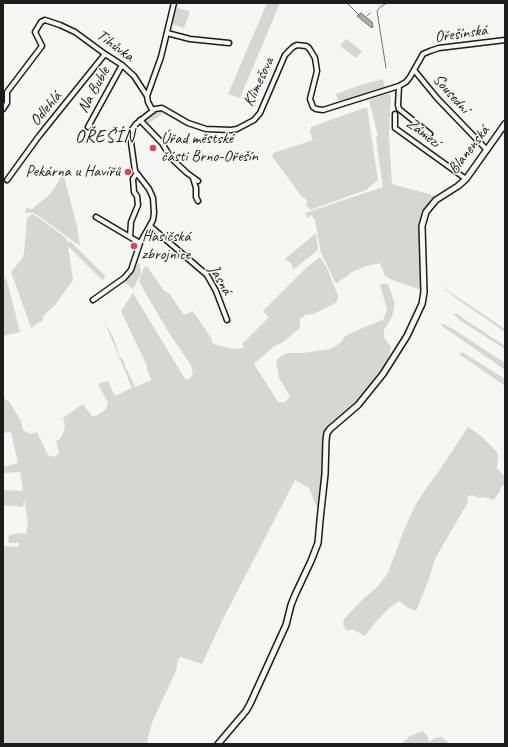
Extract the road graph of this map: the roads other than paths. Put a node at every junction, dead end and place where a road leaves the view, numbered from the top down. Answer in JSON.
{"nodes":[{"id":1,"x":174,"y":3,"type":"edge"},
{"id":2,"x":167,"y":33,"type":"junction"},
{"id":3,"x":505,"y":40,"type":"edge"},
{"id":4,"x":229,"y":43,"type":"dead end"},
{"id":5,"x":105,"y":54,"type":"junction"},
{"id":6,"x":122,"y":65,"type":"junction"},
{"id":7,"x":414,"y":70,"type":"junction"},
{"id":8,"x":399,"y":86,"type":"junction"},
{"id":9,"x":391,"y":89,"type":"joint"},
{"id":10,"x":147,"y":96,"type":"junction"},
{"id":11,"x":3,"y":109,"type":"edge"},
{"id":12,"x":153,"y":111,"type":"junction"},
{"id":13,"x":395,"y":114,"type":"dead end"},
{"id":14,"x":140,"y":120,"type":"junction"},
{"id":15,"x":505,"y":124,"type":"edge"},
{"id":16,"x":88,"y":127,"type":"dead end"},
{"id":17,"x":430,"y":134,"type":"dead end"},
{"id":18,"x":486,"y":150,"type":"junction"},
{"id":19,"x":136,"y":174,"type":"junction"},
{"id":20,"x":192,"y":177,"type":"junction"},
{"id":21,"x":466,"y":179,"type":"junction"},
{"id":22,"x":7,"y":180,"type":"dead end"},
{"id":23,"x":198,"y":181,"type":"dead end"},
{"id":24,"x":198,"y":201,"type":"dead end"},
{"id":25,"x":96,"y":217,"type":"dead end"},
{"id":26,"x":150,"y":226,"type":"junction"},
{"id":27,"x":130,"y":237,"type":"junction"},
{"id":28,"x":140,"y":243,"type":"junction"},
{"id":29,"x":92,"y":300,"type":"dead end"},
{"id":30,"x":227,"y":320,"type":"dead end"},
{"id":31,"x":218,"y":744,"type":"edge"}],
"edges":[{"from":1,"to":2,"type":"street"},
{"from":2,"to":4,"type":"street"},
{"from":2,"to":10,"type":"street"},
{"from":3,"to":7,"type":"street","name":"Ořešínská"},
{"from":5,"to":6,"type":"street","name":"Tihůvka"},
{"from":5,"to":11,"type":"street","name":"Tihůvka"},
{"from":5,"to":22,"type":"street","name":"Odlehlá"},
{"from":6,"to":10,"type":"street","name":"Tihůvka"},
{"from":6,"to":16,"type":"street","name":"Na Buble"},
{"from":7,"to":8,"type":"street","name":"Ořešínská"},
{"from":7,"to":18,"type":"street","name":"Sousední"},
{"from":8,"to":9,"type":"street","name":"Ořešínská"},
{"from":8,"to":17,"type":"street"},
{"from":9,"to":12,"type":"street","name":"Klimešova"},
{"from":10,"to":12,"type":"street","name":"Tihůvka"},
{"from":12,"to":14,"type":"street"},
{"from":13,"to":21,"type":"street","name":"Zámezí"},
{"from":14,"to":19,"type":"street"},
{"from":14,"to":20,"type":"street"},
{"from":15,"to":18,"type":"street","name":"Blanenská"},
{"from":18,"to":21,"type":"street","name":"Blanenská"},
{"from":19,"to":26,"type":"street"},
{"from":19,"to":27,"type":"street"},
{"from":20,"to":23,"type":"street"},
{"from":20,"to":24,"type":"street"},
{"from":21,"to":31,"type":"street","name":"Blanenská"},
{"from":25,"to":27,"type":"street"},
{"from":26,"to":28,"type":"street"},
{"from":26,"to":30,"type":"street","name":"Jasná"},
{"from":27,"to":28,"type":"street"},
{"from":28,"to":29,"type":"street"}]}
